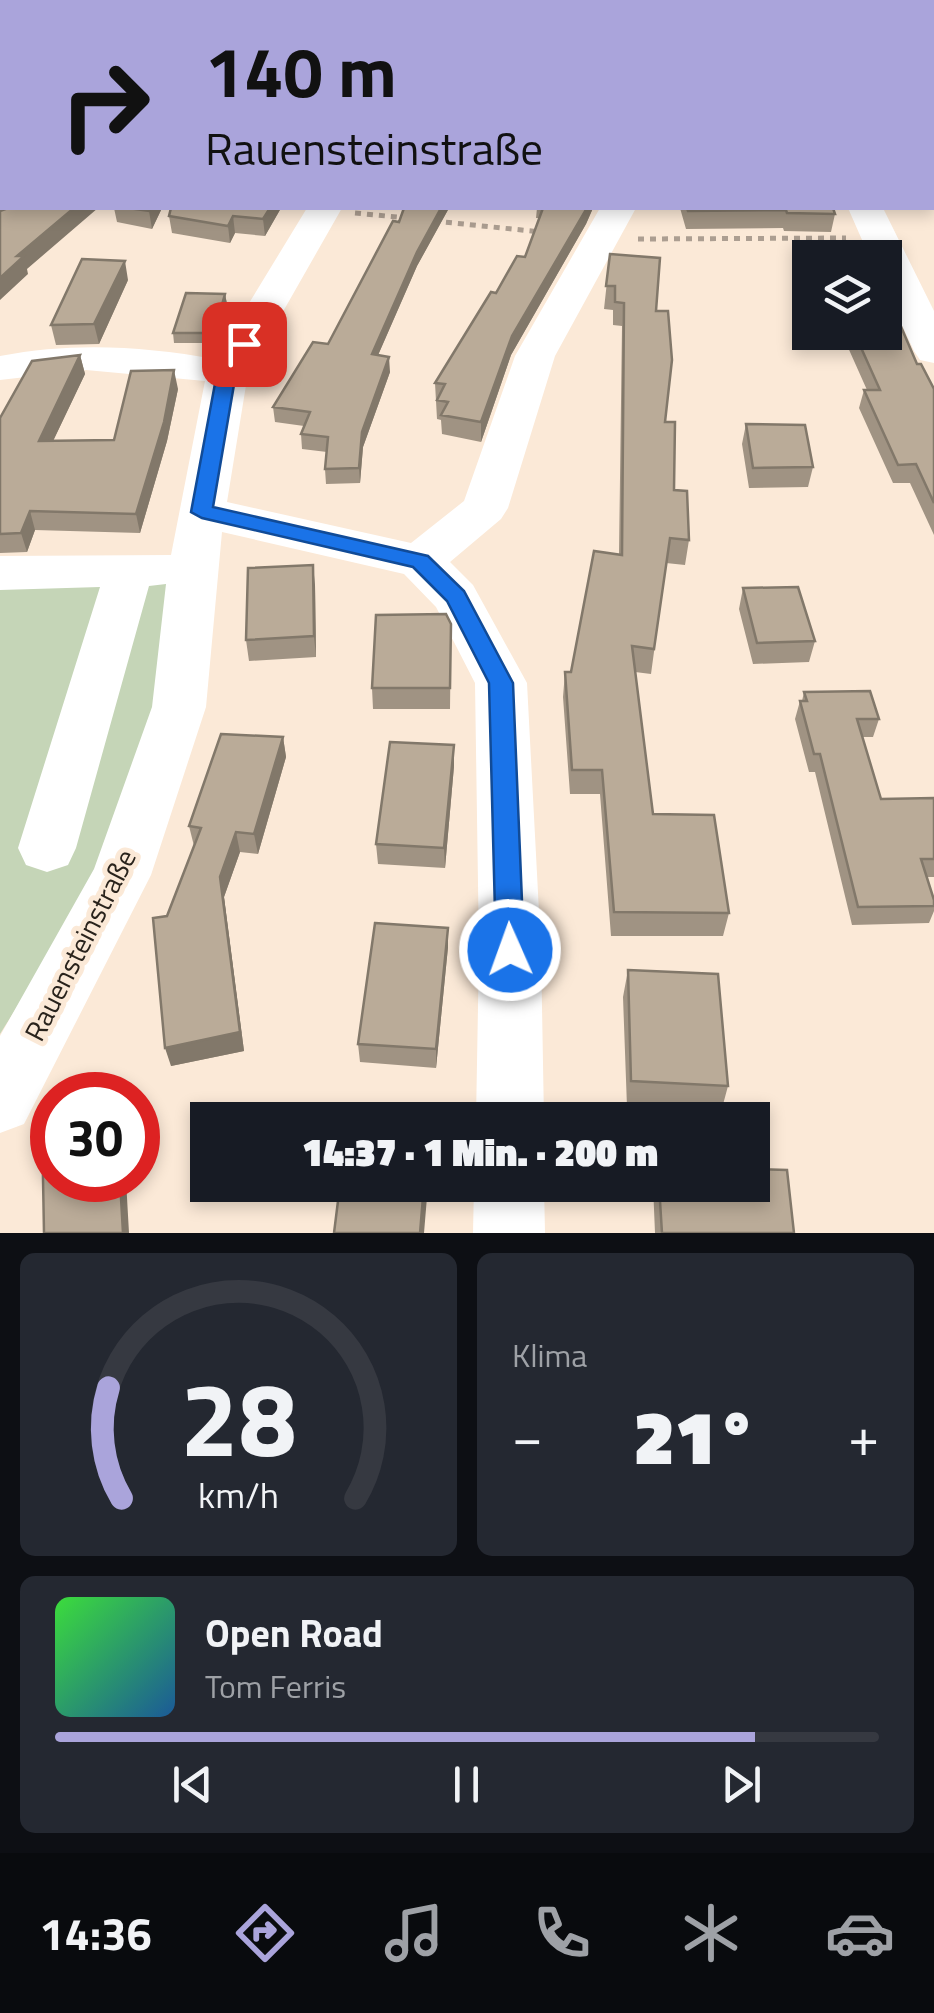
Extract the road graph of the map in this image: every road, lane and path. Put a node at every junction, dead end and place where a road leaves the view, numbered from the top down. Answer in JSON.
{"nodes":[{"id":1,"x":322,"y":210,"type":"edge"},
{"id":2,"x":333,"y":210,"type":"edge"},
{"id":3,"x":412,"y":218,"type":"edge"},
{"id":4,"x":432,"y":220,"type":"edge"},
{"id":5,"x":871,"y":222,"type":"edge"},
{"id":6,"x":619,"y":228,"type":"edge"},
{"id":7,"x":928,"y":329,"type":"edge"},
{"id":8,"x":0,"y":368,"type":"edge"},
{"id":9,"x":226,"y":373,"type":"junction"},
{"id":10,"x":202,"y":512,"type":"junction"},
{"id":11,"x":420,"y":561,"type":"junction"},
{"id":12,"x":130,"y":569,"type":"junction"},
{"id":13,"x":192,"y":569,"type":"junction"},
{"id":14,"x":0,"y":574,"type":"edge"},
{"id":15,"x":47,"y":848,"type":"dead end"},
{"id":16,"x":0,"y":1101,"type":"edge"},
{"id":17,"x":510,"y":1102,"type":"edge"},
{"id":18,"x":509,"y":1202,"type":"edge"},
{"id":19,"x":509,"y":1233,"type":"edge"}],
"edges":[{"from":1,"to":9,"type":"street","name":"Rauensteinstraße"},
{"from":2,"to":3,"type":"path"},
{"from":4,"to":6,"type":"path"},
{"from":5,"to":6,"type":"path"},
{"from":5,"to":7,"type":"street"},
{"from":6,"to":11,"type":"street"},
{"from":8,"to":9,"type":"street"},
{"from":9,"to":10,"type":"street","name":"Rauensteinstraße"},
{"from":10,"to":11,"type":"street"},
{"from":10,"to":13,"type":"street","name":"Rauensteinstraße"},
{"from":11,"to":17,"type":"street"},
{"from":12,"to":13,"type":"street"},
{"from":12,"to":14,"type":"street"},
{"from":12,"to":15,"type":"street"},
{"from":13,"to":16,"type":"street","name":"Rauensteinstraße"},
{"from":18,"to":19,"type":"street"}]}
